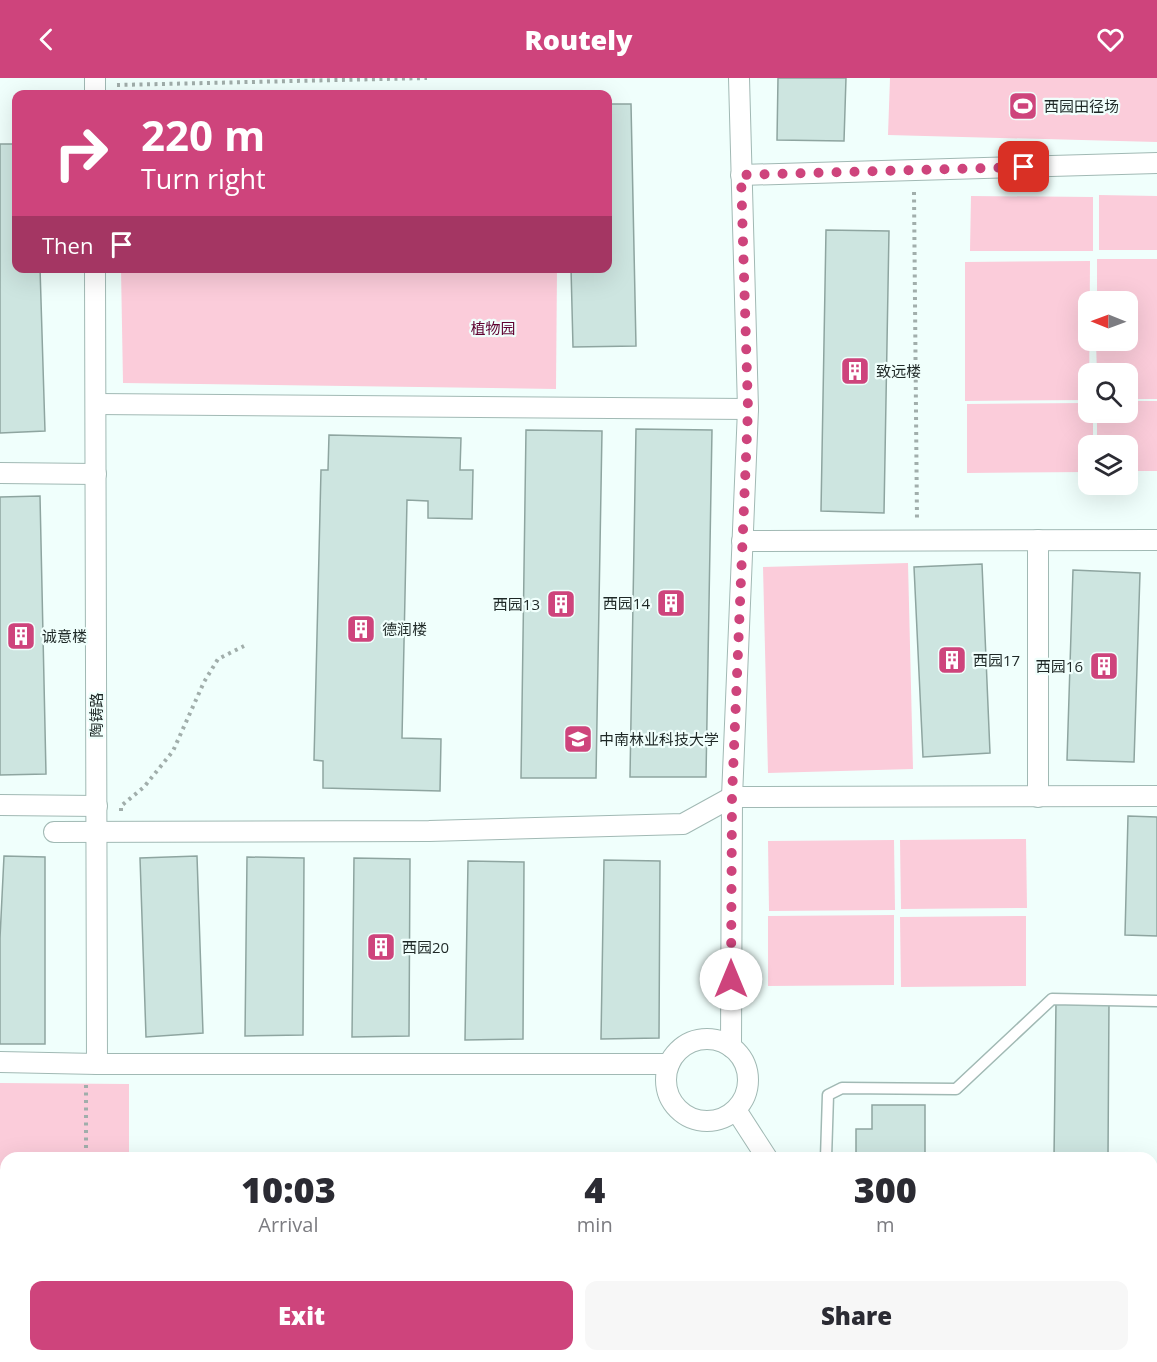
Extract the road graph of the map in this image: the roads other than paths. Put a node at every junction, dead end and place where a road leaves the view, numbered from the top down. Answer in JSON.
{"nodes":[{"id":1,"x":739,"y":78,"type":"edge"},
{"id":2,"x":1157,"y":163,"type":"edge"},
{"id":3,"x":741,"y":175,"type":"junction"},
{"id":4,"x":95,"y":273,"type":"edge"},
{"id":5,"x":96,"y":404,"type":"junction"},
{"id":6,"x":748,"y":409,"type":"junction"},
{"id":7,"x":0,"y":473,"type":"edge"},
{"id":8,"x":96,"y":474,"type":"junction"},
{"id":9,"x":1038,"y":540,"type":"junction"},
{"id":10,"x":1157,"y":540,"type":"edge"},
{"id":11,"x":742,"y":541,"type":"junction"},
{"id":12,"x":1157,"y":796,"type":"edge"},
{"id":13,"x":732,"y":797,"type":"junction"},
{"id":14,"x":1038,"y":797,"type":"junction"},
{"id":15,"x":0,"y":805,"type":"edge"},
{"id":16,"x":97,"y":806,"type":"junction"},
{"id":17,"x":54,"y":832,"type":"dead end"},
{"id":18,"x":97,"y":834,"type":"junction"},
{"id":19,"x":1157,"y":1001,"type":"edge"},
{"id":20,"x":731,"y":1047,"type":"junction"},
{"id":21,"x":0,"y":1062,"type":"edge"},
{"id":22,"x":91,"y":1064,"type":"junction"},
{"id":23,"x":669,"y":1065,"type":"junction"},
{"id":24,"x":736,"y":1110,"type":"junction"},
{"id":25,"x":763,"y":1152,"type":"edge"},
{"id":26,"x":826,"y":1152,"type":"edge"}],
"edges":[{"from":1,"to":3,"type":"street"},
{"from":2,"to":3,"type":"street"},
{"from":3,"to":6,"type":"street"},
{"from":4,"to":5,"type":"street","name":"陶铸路"},
{"from":5,"to":6,"type":"street"},
{"from":5,"to":8,"type":"street","name":"陶铸路"},
{"from":6,"to":11,"type":"street"},
{"from":7,"to":8,"type":"street"},
{"from":8,"to":16,"type":"street","name":"陶铸路"},
{"from":9,"to":10,"type":"street"},
{"from":9,"to":11,"type":"street"},
{"from":9,"to":14,"type":"street"},
{"from":11,"to":13,"type":"street"},
{"from":12,"to":14,"type":"street"},
{"from":13,"to":14,"type":"street"},
{"from":13,"to":18,"type":"street"},
{"from":13,"to":20,"type":"street"},
{"from":15,"to":16,"type":"street"},
{"from":16,"to":18,"type":"street","name":"陶铸路"},
{"from":17,"to":18,"type":"street"},
{"from":18,"to":22,"type":"street","name":"陶铸路"},
{"from":19,"to":26,"type":"lane"},
{"from":20,"to":23,"type":"street"},
{"from":20,"to":24,"type":"street"},
{"from":21,"to":22,"type":"street"},
{"from":22,"to":23,"type":"street"},
{"from":23,"to":24,"type":"street"},
{"from":24,"to":25,"type":"street"}]}
